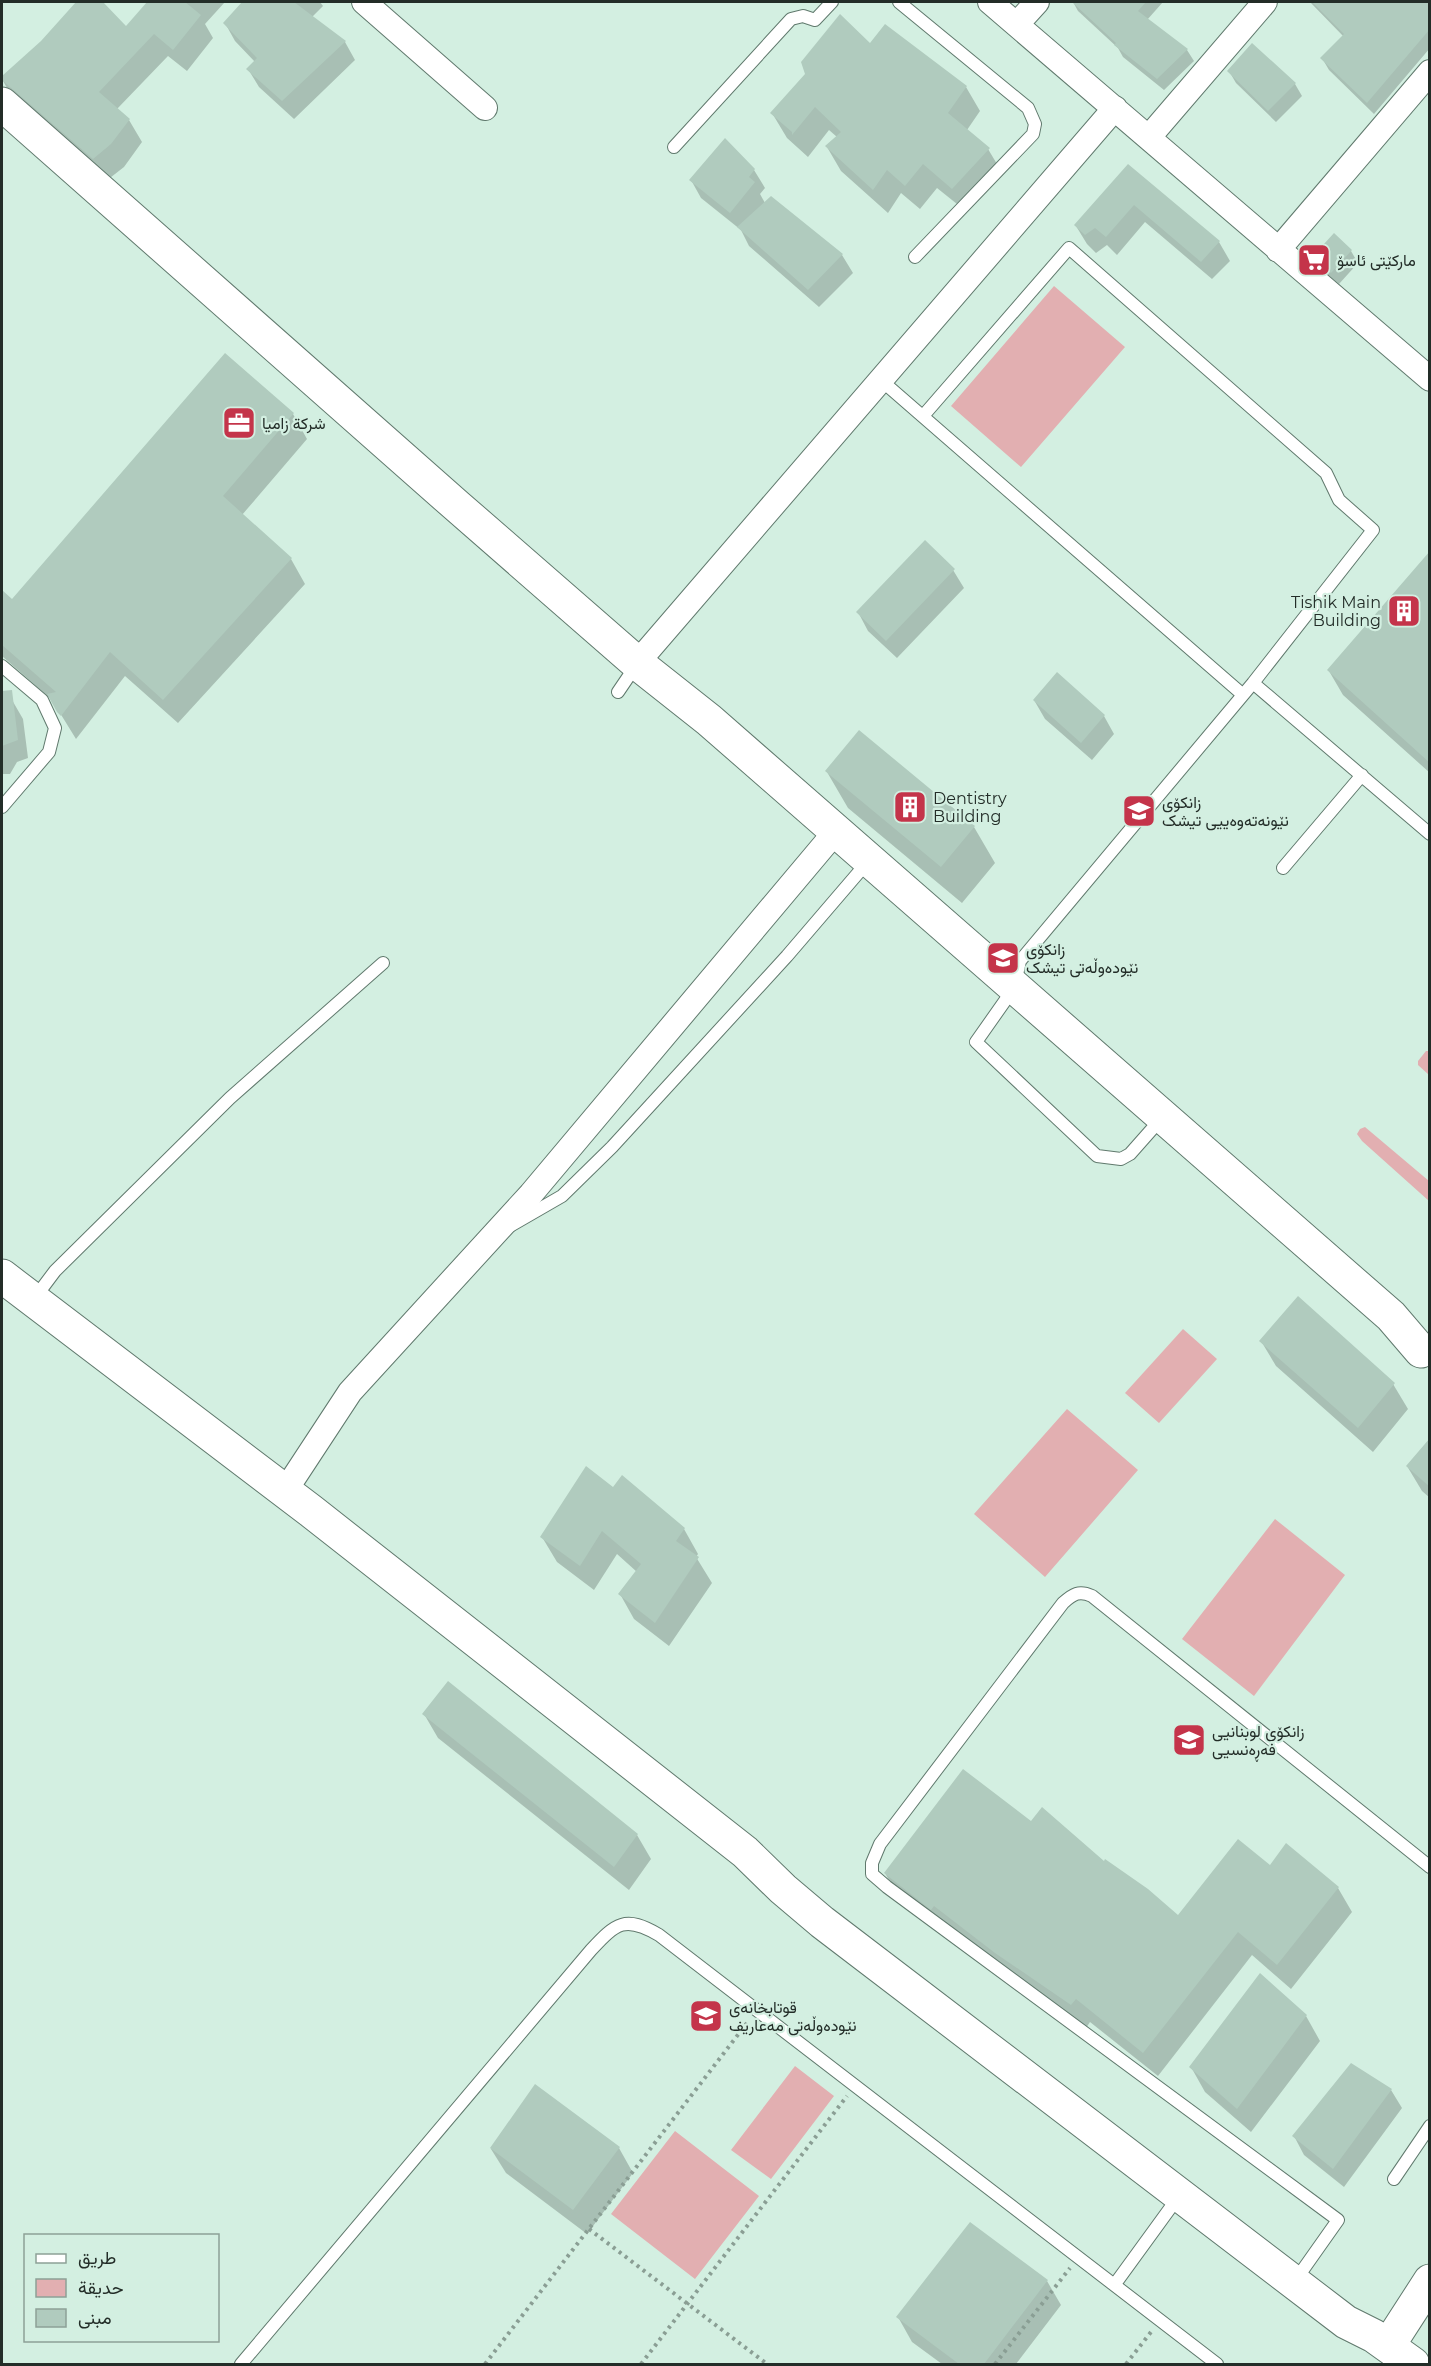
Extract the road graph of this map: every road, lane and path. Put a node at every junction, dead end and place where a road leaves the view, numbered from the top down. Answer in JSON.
{"nodes":[{"id":1,"x":364,"y":2,"type":"edge"},
{"id":2,"x":832,"y":2,"type":"edge"},
{"id":3,"x":899,"y":2,"type":"edge"},
{"id":4,"x":990,"y":2,"type":"edge"},
{"id":5,"x":1037,"y":2,"type":"edge"},
{"id":6,"x":1265,"y":2,"type":"edge"},
{"id":7,"x":1017,"y":24,"type":"junction"},
{"id":8,"x":1430,"y":72,"type":"edge"},
{"id":9,"x":2,"y":104,"type":"edge"},
{"id":10,"x":486,"y":108,"type":"dead end"},
{"id":11,"x":1115,"y":108,"type":"junction"},
{"id":12,"x":1149,"y":137,"type":"junction"},
{"id":13,"x":674,"y":147,"type":"dead end"},
{"id":14,"x":1278,"y":249,"type":"junction"},
{"id":15,"x":915,"y":257,"type":"dead end"},
{"id":16,"x":1430,"y":379,"type":"edge"},
{"id":17,"x":882,"y":381,"type":"junction"},
{"id":18,"x":923,"y":416,"type":"junction"},
{"id":19,"x":637,"y":663,"type":"junction"},
{"id":20,"x":2,"y":666,"type":"edge"},
{"id":21,"x":1253,"y":683,"type":"junction"},
{"id":22,"x":618,"y":692,"type":"dead end"},
{"id":23,"x":1242,"y":694,"type":"junction"},
{"id":24,"x":1362,"y":775,"type":"junction"},
{"id":25,"x":2,"y":807,"type":"edge"},
{"id":26,"x":1430,"y":834,"type":"edge"},
{"id":27,"x":826,"y":843,"type":"junction"},
{"id":28,"x":1283,"y":868,"type":"dead end"},
{"id":29,"x":859,"y":872,"type":"junction"},
{"id":30,"x":383,"y":963,"type":"dead end"},
{"id":31,"x":1009,"y":994,"type":"junction"},
{"id":32,"x":1154,"y":1128,"type":"junction"},
{"id":33,"x":495,"y":1233,"type":"junction"},
{"id":34,"x":2,"y":1276,"type":"edge"},
{"id":35,"x":33,"y":1300,"type":"junction"},
{"id":36,"x":1427,"y":1351,"type":"edge"},
{"id":37,"x":285,"y":1491,"type":"junction"},
{"id":38,"x":1430,"y":1867,"type":"edge"},
{"id":39,"x":757,"y":2010,"type":"junction"},
{"id":40,"x":855,"y":2086,"type":"junction"},
{"id":41,"x":1430,"y":2126,"type":"edge"},
{"id":42,"x":1394,"y":2179,"type":"dead end"},
{"id":43,"x":1184,"y":2189,"type":"junction"},
{"id":44,"x":589,"y":2229,"type":"junction"},
{"id":45,"x":1078,"y":2257,"type":"junction"},
{"id":46,"x":1302,"y":2271,"type":"junction"},
{"id":47,"x":1430,"y":2282,"type":"edge"},
{"id":48,"x":1115,"y":2284,"type":"junction"},
{"id":49,"x":688,"y":2303,"type":"junction"},
{"id":50,"x":1160,"y":2320,"type":"junction"},
{"id":51,"x":1385,"y":2356,"type":"edge"},
{"id":52,"x":241,"y":2364,"type":"edge"},
{"id":53,"x":485,"y":2364,"type":"edge"},
{"id":54,"x":641,"y":2364,"type":"edge"},
{"id":55,"x":767,"y":2364,"type":"edge"},
{"id":56,"x":995,"y":2364,"type":"edge"},
{"id":57,"x":1125,"y":2364,"type":"edge"},
{"id":58,"x":1217,"y":2364,"type":"edge"}],
"edges":[{"from":1,"to":10,"type":"street"},
{"from":2,"to":13,"type":"lane"},
{"from":3,"to":15,"type":"lane"},
{"from":4,"to":7,"type":"street"},
{"from":5,"to":7,"type":"street"},
{"from":6,"to":12,"type":"street"},
{"from":7,"to":11,"type":"street"},
{"from":8,"to":14,"type":"street"},
{"from":9,"to":19,"type":"street"},
{"from":11,"to":12,"type":"street"},
{"from":11,"to":17,"type":"street"},
{"from":12,"to":14,"type":"street"},
{"from":14,"to":16,"type":"street"},
{"from":17,"to":18,"type":"lane"},
{"from":17,"to":19,"type":"street"},
{"from":18,"to":21,"type":"lane"},
{"from":18,"to":23,"type":"lane"},
{"from":19,"to":22,"type":"lane"},
{"from":19,"to":27,"type":"street"},
{"from":19,"to":31,"type":"street"},
{"from":20,"to":25,"type":"lane"},
{"from":21,"to":23,"type":"lane"},
{"from":21,"to":24,"type":"lane"},
{"from":23,"to":31,"type":"lane"},
{"from":24,"to":26,"type":"lane"},
{"from":24,"to":28,"type":"lane"},
{"from":27,"to":29,"type":"street"},
{"from":27,"to":33,"type":"street"},
{"from":29,"to":31,"type":"street"},
{"from":29,"to":33,"type":"lane"},
{"from":30,"to":35,"type":"lane"},
{"from":31,"to":32,"type":"street"},
{"from":31,"to":32,"type":"lane"},
{"from":31,"to":36,"type":"street"},
{"from":32,"to":36,"type":"street"},
{"from":33,"to":37,"type":"street"},
{"from":34,"to":35,"type":"street"},
{"from":35,"to":37,"type":"street"},
{"from":37,"to":43,"type":"street"},
{"from":38,"to":46,"type":"lane"},
{"from":39,"to":40,"type":"lane"},
{"from":39,"to":44,"type":"path"},
{"from":39,"to":52,"type":"lane"},
{"from":40,"to":45,"type":"lane"},
{"from":40,"to":49,"type":"path"},
{"from":41,"to":42,"type":"lane"},
{"from":43,"to":46,"type":"street"},
{"from":43,"to":48,"type":"lane"},
{"from":43,"to":51,"type":"street"},
{"from":44,"to":49,"type":"path"},
{"from":44,"to":53,"type":"path"},
{"from":45,"to":48,"type":"lane"},
{"from":45,"to":56,"type":"path"},
{"from":46,"to":51,"type":"street"},
{"from":47,"to":51,"type":"street"},
{"from":48,"to":50,"type":"lane"},
{"from":49,"to":54,"type":"path"},
{"from":49,"to":55,"type":"path"},
{"from":50,"to":57,"type":"path"},
{"from":50,"to":58,"type":"lane"}]}
